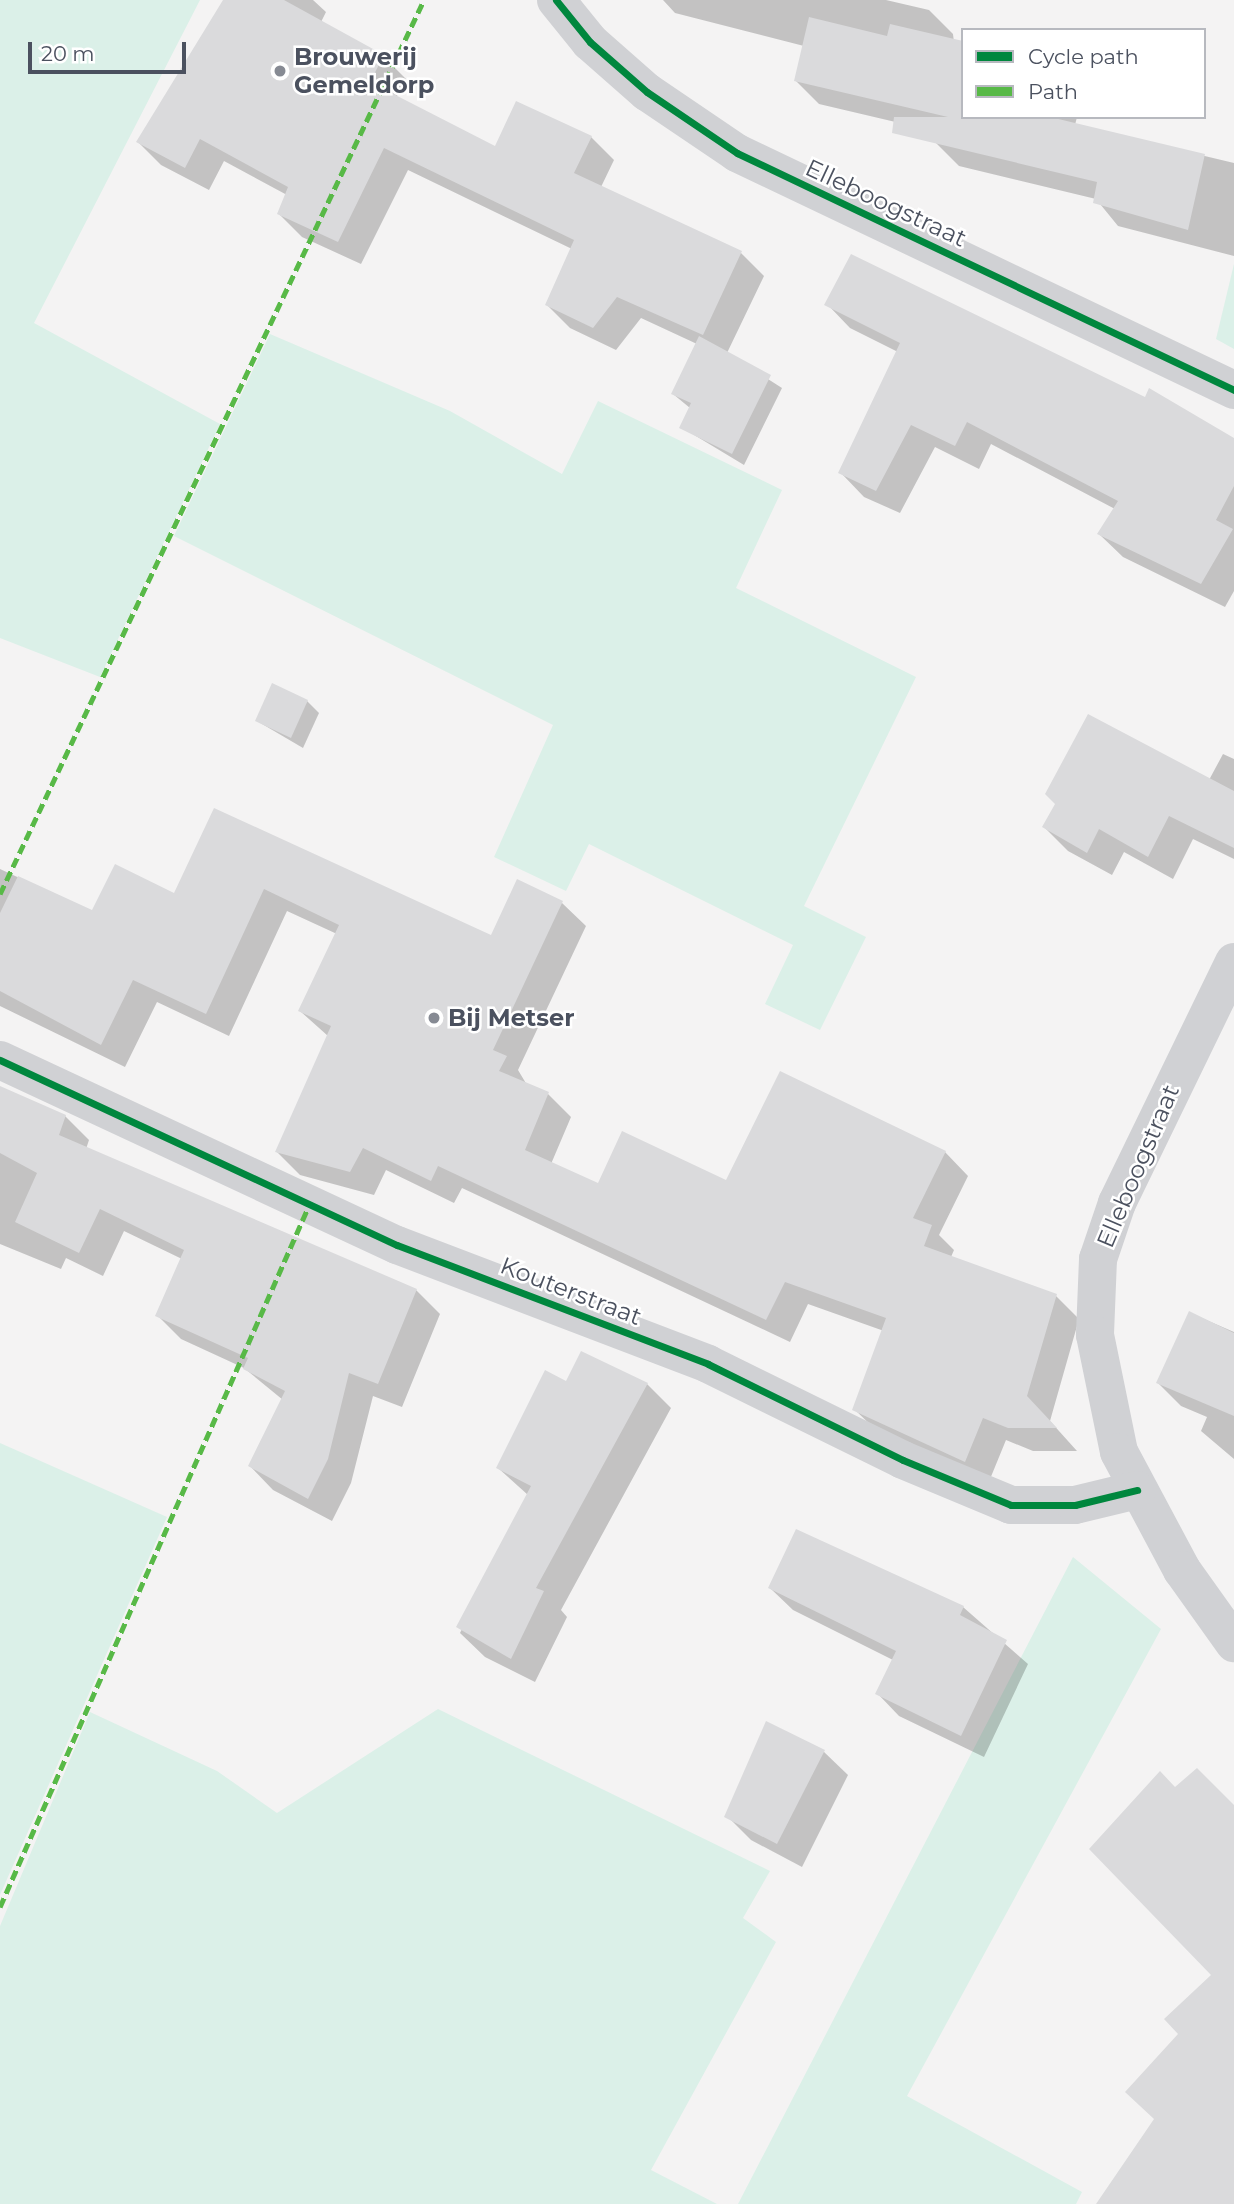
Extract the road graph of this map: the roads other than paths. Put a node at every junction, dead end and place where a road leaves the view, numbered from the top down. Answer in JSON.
{"nodes":[{"id":1,"x":556,"y":0,"type":"edge"},
{"id":2,"x":1234,"y":390,"type":"edge"},
{"id":3,"x":1234,"y":962,"type":"edge"},
{"id":4,"x":0,"y":1060,"type":"edge"},
{"id":5,"x":1137,"y":1490,"type":"junction"},
{"id":6,"x":1234,"y":1643,"type":"edge"}],
"edges":[{"from":1,"to":2,"type":"street","name":"Elleboogstraat"},
{"from":3,"to":5,"type":"street","name":"Elleboogstraat"},
{"from":4,"to":5,"type":"street","name":"Kouterstraat"},
{"from":5,"to":6,"type":"street","name":"Elleboogstraat"}]}
